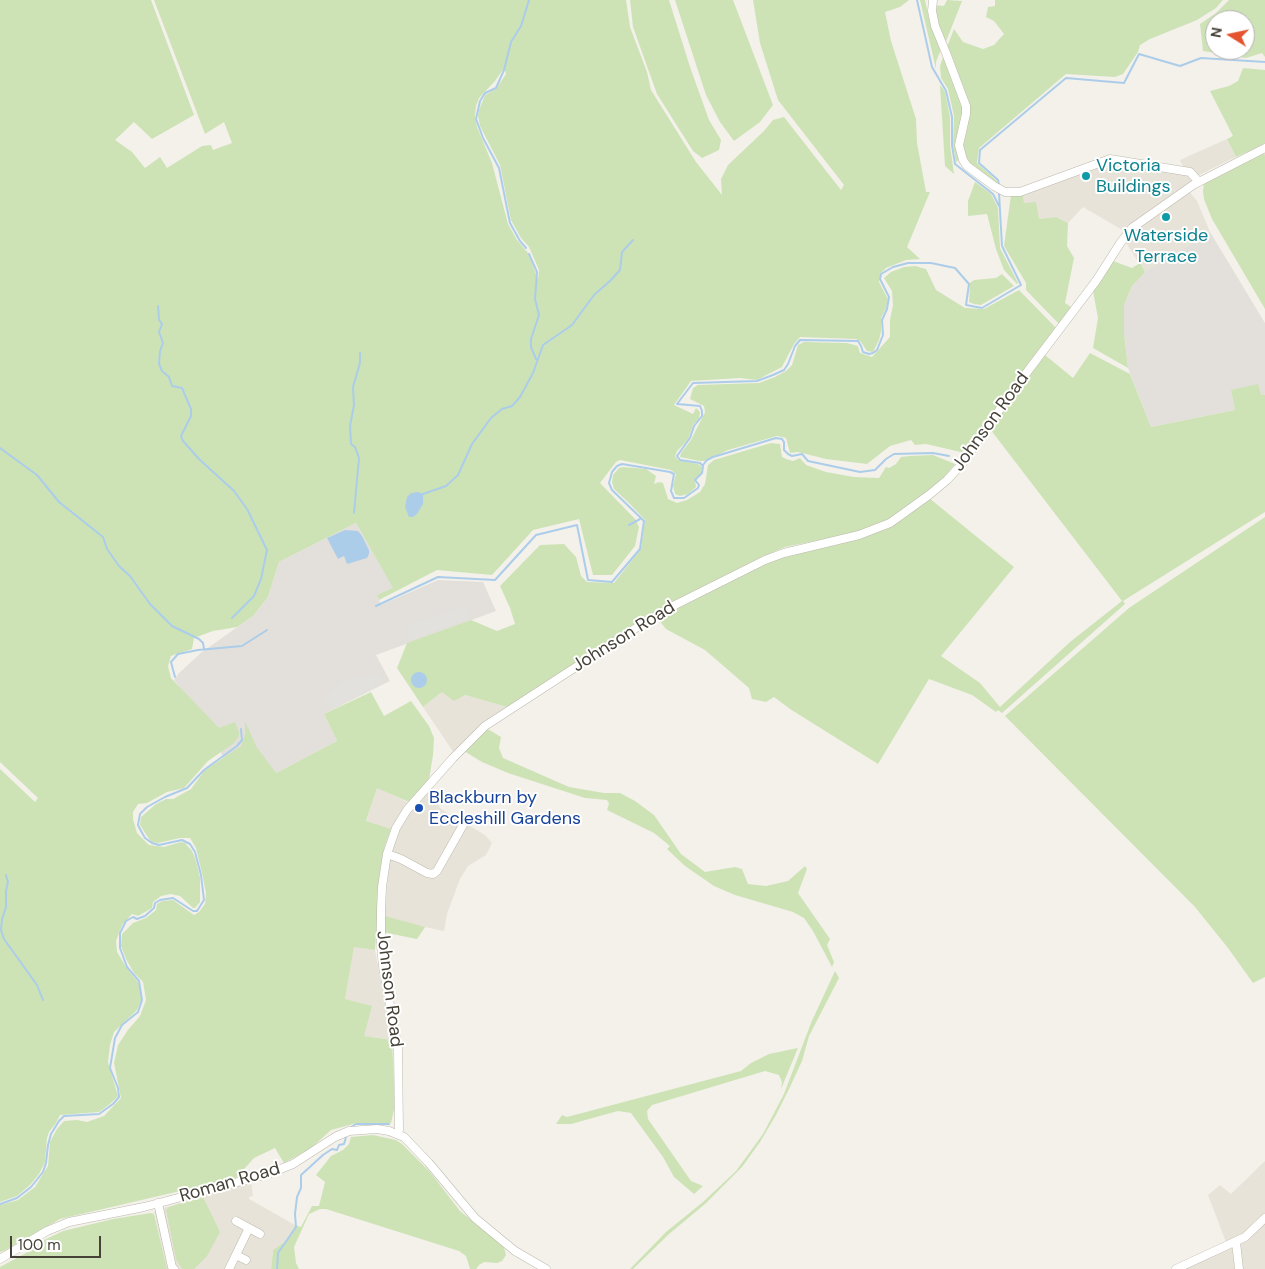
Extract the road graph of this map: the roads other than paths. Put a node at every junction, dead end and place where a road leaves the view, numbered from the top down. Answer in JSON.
{"nodes":[{"id":1,"x":934,"y":0,"type":"edge"},
{"id":2,"x":1265,"y":148,"type":"edge"},
{"id":3,"x":1199,"y":182,"type":"junction"},
{"id":4,"x":463,"y":826,"type":"dead end"},
{"id":5,"x":387,"y":854,"type":"junction"},
{"id":6,"x":397,"y":1133,"type":"junction"},
{"id":7,"x":158,"y":1203,"type":"junction"},
{"id":8,"x":1265,"y":1218,"type":"edge"},
{"id":9,"x":236,"y":1221,"type":"dead end"},
{"id":10,"x":250,"y":1228,"type":"junction"},
{"id":11,"x":260,"y":1234,"type":"dead end"},
{"id":12,"x":1236,"y":1242,"type":"junction"},
{"id":13,"x":10,"y":1253,"type":"junction"},
{"id":14,"x":0,"y":1255,"type":"edge"},
{"id":15,"x":236,"y":1255,"type":"junction"},
{"id":16,"x":0,"y":1259,"type":"edge"},
{"id":17,"x":246,"y":1260,"type":"dead end"},
{"id":18,"x":174,"y":1269,"type":"edge"},
{"id":19,"x":229,"y":1269,"type":"edge"},
{"id":20,"x":546,"y":1269,"type":"edge"},
{"id":21,"x":1176,"y":1269,"type":"edge"},
{"id":22,"x":1239,"y":1269,"type":"edge"}],
"edges":[{"from":1,"to":3,"type":"street"},
{"from":2,"to":3,"type":"street","name":"Johnson Road"},
{"from":3,"to":5,"type":"street","name":"Johnson Road"},
{"from":4,"to":5,"type":"street"},
{"from":5,"to":6,"type":"street","name":"Johnson Road"},
{"from":6,"to":7,"type":"street","name":"Roman Road"},
{"from":6,"to":20,"type":"street"},
{"from":7,"to":13,"type":"street","name":"Roman Road"},
{"from":7,"to":18,"type":"street"},
{"from":8,"to":12,"type":"street"},
{"from":9,"to":10,"type":"street"},
{"from":10,"to":11,"type":"street"},
{"from":10,"to":15,"type":"street"},
{"from":12,"to":21,"type":"street"},
{"from":12,"to":22,"type":"street"},
{"from":13,"to":14,"type":"street","name":"Roman Road"},
{"from":13,"to":16,"type":"street","name":"Roman Road"},
{"from":15,"to":17,"type":"street"},
{"from":15,"to":19,"type":"street"}]}
